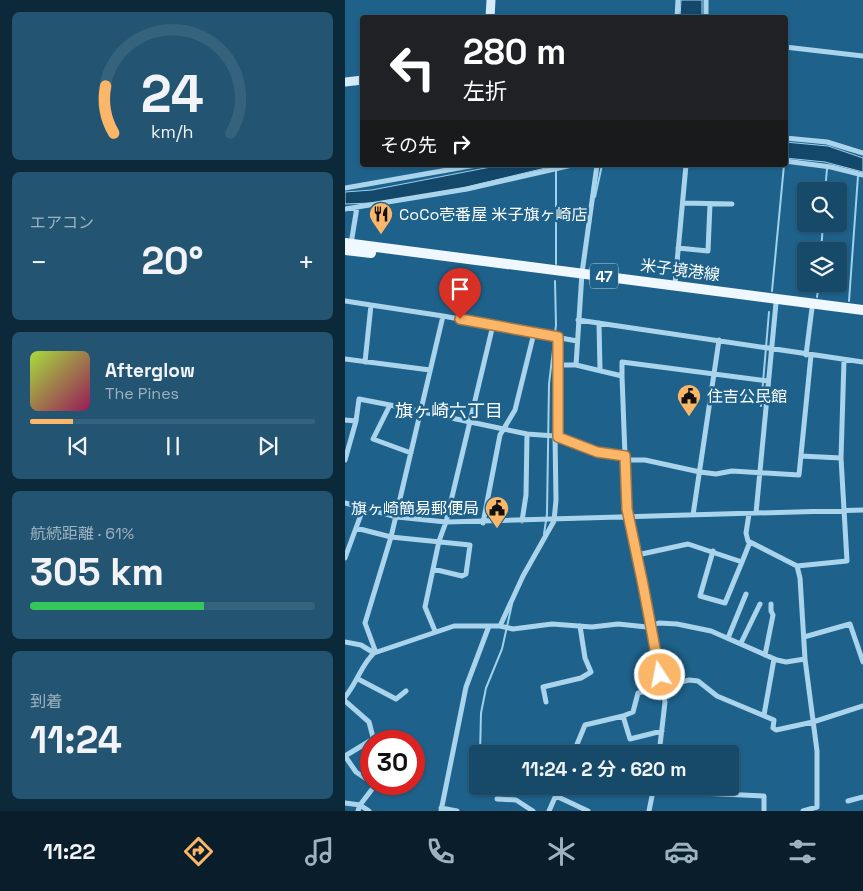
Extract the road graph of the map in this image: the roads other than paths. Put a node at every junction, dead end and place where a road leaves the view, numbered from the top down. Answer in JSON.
{"nodes":[{"id":1,"x":491,"y":0,"type":"edge"},
{"id":2,"x":678,"y":0,"type":"edge"},
{"id":3,"x":706,"y":0,"type":"edge"},
{"id":4,"x":490,"y":15,"type":"edge"},
{"id":5,"x":677,"y":15,"type":"edge"},
{"id":6,"x":706,"y":15,"type":"edge"},
{"id":7,"x":788,"y":47,"type":"edge"},
{"id":8,"x":863,"y":56,"type":"edge"},
{"id":9,"x":360,"y":80,"type":"edge"},
{"id":10,"x":345,"y":82,"type":"edge"},
{"id":11,"x":788,"y":138,"type":"edge"},
{"id":12,"x":863,"y":154,"type":"edge"},
{"id":13,"x":788,"y":162,"type":"edge"},
{"id":14,"x":465,"y":167,"type":"edge"},
{"id":15,"x":563,"y":167,"type":"edge"},
{"id":16,"x":597,"y":167,"type":"edge"},
{"id":17,"x":686,"y":167,"type":"edge"},
{"id":18,"x":860,"y":175,"type":"edge"},
{"id":19,"x":345,"y":188,"type":"edge"},
{"id":20,"x":683,"y":203,"type":"junction"},
{"id":21,"x":710,"y":204,"type":"junction"},
{"id":22,"x":732,"y":204,"type":"dead end"},
{"id":23,"x":357,"y":207,"type":"junction"},
{"id":24,"x":345,"y":209,"type":"edge"},
{"id":25,"x":347,"y":246,"type":"edge"},
{"id":26,"x":678,"y":248,"type":"junction"},
{"id":27,"x":582,"y":276,"type":"junction"},
{"id":28,"x":675,"y":284,"type":"junction"},
{"id":29,"x":345,"y":301,"type":"edge"},
{"id":30,"x":776,"y":303,"type":"junction"},
{"id":31,"x":371,"y":305,"type":"junction"},
{"id":32,"x":813,"y":308,"type":"junction"},
{"id":33,"x":863,"y":310,"type":"edge"},
{"id":34,"x":863,"y":315,"type":"edge"},
{"id":35,"x":443,"y":316,"type":"junction"},
{"id":36,"x":578,"y":320,"type":"junction"},
{"id":37,"x":599,"y":323,"type":"junction"},
{"id":38,"x":493,"y":325,"type":"junction"},
{"id":39,"x":534,"y":333,"type":"junction"},
{"id":40,"x":558,"y":337,"type":"junction"},
{"id":41,"x":719,"y":340,"type":"junction"},
{"id":42,"x":577,"y":341,"type":"junction"},
{"id":43,"x":771,"y":349,"type":"junction"},
{"id":44,"x":809,"y":355,"type":"junction"},
{"id":45,"x":345,"y":359,"type":"edge"},
{"id":46,"x":844,"y":360,"type":"junction"},
{"id":47,"x":365,"y":362,"type":"junction"},
{"id":48,"x":863,"y":362,"type":"edge"},
{"id":49,"x":577,"y":364,"type":"junction"},
{"id":50,"x":558,"y":365,"type":"junction"},
{"id":51,"x":430,"y":370,"type":"junction"},
{"id":52,"x":600,"y":370,"type":"junction"},
{"id":53,"x":714,"y":373,"type":"junction"},
{"id":54,"x":622,"y":376,"type":"junction"},
{"id":55,"x":768,"y":381,"type":"junction"},
{"id":56,"x":390,"y":404,"type":"junction"},
{"id":57,"x":421,"y":412,"type":"junction"},
{"id":58,"x":345,"y":420,"type":"edge"},
{"id":59,"x":356,"y":421,"type":"junction"},
{"id":60,"x":469,"y":421,"type":"junction"},
{"id":61,"x":503,"y":428,"type":"junction"},
{"id":62,"x":527,"y":434,"type":"junction"},
{"id":63,"x":557,"y":436,"type":"junction"},
{"id":64,"x":411,"y":453,"type":"junction"},
{"id":65,"x":801,"y":456,"type":"junction"},
{"id":66,"x":625,"y":458,"type":"junction"},
{"id":67,"x":841,"y":458,"type":"junction"},
{"id":68,"x":345,"y":460,"type":"edge"},
{"id":69,"x":700,"y":472,"type":"junction"},
{"id":70,"x":760,"y":472,"type":"junction"},
{"id":71,"x":345,"y":503,"type":"edge"},
{"id":72,"x":363,"y":508,"type":"junction"},
{"id":73,"x":863,"y":510,"type":"edge"},
{"id":74,"x":844,"y":511,"type":"junction"},
{"id":75,"x":756,"y":513,"type":"junction"},
{"id":76,"x":749,"y":514,"type":"junction"},
{"id":77,"x":693,"y":515,"type":"junction"},
{"id":78,"x":397,"y":517,"type":"junction"},
{"id":79,"x":629,"y":518,"type":"junction"},
{"id":80,"x":522,"y":521,"type":"junction"},
{"id":81,"x":554,"y":521,"type":"junction"},
{"id":82,"x":446,"y":522,"type":"junction"},
{"id":83,"x":483,"y":523,"type":"junction"},
{"id":84,"x":356,"y":528,"type":"junction"},
{"id":85,"x":391,"y":537,"type":"junction"},
{"id":86,"x":439,"y":541,"type":"junction"},
{"id":87,"x":750,"y":542,"type":"junction"},
{"id":88,"x":713,"y":552,"type":"junction"},
{"id":89,"x":637,"y":555,"type":"junction"},
{"id":90,"x":345,"y":558,"type":"edge"},
{"id":91,"x":742,"y":562,"type":"junction"},
{"id":92,"x":797,"y":566,"type":"junction"},
{"id":93,"x":433,"y":569,"type":"junction"},
{"id":94,"x":746,"y":594,"type":"dead end"},
{"id":95,"x":760,"y":604,"type":"dead end"},
{"id":96,"x":771,"y":604,"type":"dead end"},
{"id":97,"x":651,"y":625,"type":"junction"},
{"id":98,"x":489,"y":626,"type":"junction"},
{"id":99,"x":500,"y":626,"type":"junction"},
{"id":100,"x":580,"y":626,"type":"junction"},
{"id":101,"x":435,"y":631,"type":"junction"},
{"id":102,"x":804,"y":637,"type":"junction"},
{"id":103,"x":728,"y":638,"type":"junction"},
{"id":104,"x":345,"y":642,"type":"edge"},
{"id":105,"x":741,"y":643,"type":"junction"},
{"id":106,"x":374,"y":653,"type":"junction"},
{"id":107,"x":765,"y":655,"type":"junction"},
{"id":108,"x":774,"y":658,"type":"junction"},
{"id":109,"x":805,"y":659,"type":"junction"},
{"id":110,"x":863,"y":662,"type":"edge"},
{"id":111,"x":358,"y":679,"type":"junction"},
{"id":112,"x":662,"y":688,"type":"junction"},
{"id":113,"x":406,"y":691,"type":"dead end"},
{"id":114,"x":345,"y":697,"type":"edge"},
{"id":115,"x":345,"y":701,"type":"edge"},
{"id":116,"x":546,"y":702,"type":"dead end"},
{"id":117,"x":863,"y":706,"type":"edge"},
{"id":118,"x":623,"y":716,"type":"junction"},
{"id":119,"x":764,"y":716,"type":"junction"},
{"id":120,"x":813,"y":722,"type":"junction"},
{"id":121,"x":371,"y":730,"type":"edge"},
{"id":122,"x":662,"y":731,"type":"junction"},
{"id":123,"x":577,"y":745,"type":"edge"},
{"id":124,"x":660,"y":745,"type":"edge"},
{"id":125,"x":360,"y":748,"type":"edge"},
{"id":126,"x":360,"y":775,"type":"edge"},
{"id":127,"x":368,"y":795,"type":"edge"},
{"id":128,"x":652,"y":795,"type":"edge"},
{"id":129,"x":739,"y":795,"type":"edge"},
{"id":130,"x":556,"y":796,"type":"joint"},
{"id":131,"x":863,"y":796,"type":"edge"},
{"id":132,"x":497,"y":799,"type":"dead end"},
{"id":133,"x":848,"y":801,"type":"dead end"},
{"id":134,"x":345,"y":803,"type":"edge"},
{"id":135,"x":359,"y":808,"type":"edge"},
{"id":136,"x":441,"y":809,"type":"edge"},
{"id":137,"x":814,"y":810,"type":"edge"},
{"id":138,"x":369,"y":811,"type":"edge"},
{"id":139,"x":457,"y":811,"type":"edge"},
{"id":140,"x":533,"y":811,"type":"edge"},
{"id":141,"x":549,"y":811,"type":"edge"},
{"id":142,"x":588,"y":811,"type":"edge"},
{"id":143,"x":649,"y":811,"type":"edge"},
{"id":144,"x":763,"y":811,"type":"edge"},
{"id":145,"x":803,"y":811,"type":"edge"}],
"edges":[{"from":1,"to":4,"type":"street"},
{"from":2,"to":5,"type":"street"},
{"from":3,"to":6,"type":"street"},
{"from":7,"to":8,"type":"street"},
{"from":9,"to":10,"type":"street"},
{"from":11,"to":12,"type":"street"},
{"from":13,"to":18,"type":"street"},
{"from":14,"to":19,"type":"street"},
{"from":15,"to":23,"type":"street"},
{"from":16,"to":27,"type":"street"},
{"from":17,"to":20,"type":"street"},
{"from":20,"to":21,"type":"street"},
{"from":20,"to":26,"type":"street"},
{"from":21,"to":22,"type":"street"},
{"from":21,"to":26,"type":"street"},
{"from":23,"to":24,"type":"street"},
{"from":23,"to":25,"type":"street"},
{"from":25,"to":27,"type":"main road","name":"米子境港線","number":"47"},
{"from":26,"to":28,"type":"street"},
{"from":27,"to":28,"type":"main road","name":"米子境港線","number":"47"},
{"from":27,"to":30,"type":"main road","name":"米子境港線","number":"47"},
{"from":27,"to":36,"type":"street"},
{"from":28,"to":33,"type":"main road","name":"米子境港線","number":"47"},
{"from":29,"to":31,"type":"street"},
{"from":30,"to":32,"type":"main road","name":"米子境港線","number":"47"},
{"from":30,"to":43,"type":"street"},
{"from":31,"to":35,"type":"street"},
{"from":31,"to":47,"type":"street"},
{"from":32,"to":34,"type":"main road","name":"米子境港線","number":"47"},
{"from":32,"to":44,"type":"street"},
{"from":35,"to":38,"type":"street"},
{"from":35,"to":51,"type":"street"},
{"from":36,"to":37,"type":"street"},
{"from":36,"to":42,"type":"street"},
{"from":37,"to":41,"type":"street"},
{"from":37,"to":52,"type":"street"},
{"from":38,"to":39,"type":"street"},
{"from":38,"to":60,"type":"street"},
{"from":39,"to":40,"type":"street"},
{"from":39,"to":61,"type":"street"},
{"from":40,"to":42,"type":"street"},
{"from":40,"to":50,"type":"street"},
{"from":41,"to":43,"type":"street"},
{"from":41,"to":53,"type":"street"},
{"from":42,"to":49,"type":"street"},
{"from":43,"to":44,"type":"street"},
{"from":43,"to":55,"type":"street"},
{"from":44,"to":46,"type":"street"},
{"from":44,"to":65,"type":"street"},
{"from":45,"to":47,"type":"street"},
{"from":46,"to":48,"type":"street"},
{"from":46,"to":67,"type":"street"},
{"from":47,"to":51,"type":"street"},
{"from":49,"to":50,"type":"street"},
{"from":49,"to":52,"type":"street"},
{"from":50,"to":63,"type":"street"},
{"from":51,"to":57,"type":"street"},
{"from":52,"to":54,"type":"street"},
{"from":53,"to":54,"type":"street"},
{"from":53,"to":55,"type":"street"},
{"from":53,"to":69,"type":"street"},
{"from":54,"to":66,"type":"street"},
{"from":55,"to":70,"type":"street"},
{"from":56,"to":57,"type":"street"},
{"from":56,"to":59,"type":"street"},
{"from":56,"to":64,"type":"street"},
{"from":57,"to":60,"type":"street"},
{"from":57,"to":64,"type":"street"},
{"from":58,"to":59,"type":"street"},
{"from":59,"to":68,"type":"street"},
{"from":60,"to":61,"type":"street"},
{"from":60,"to":82,"type":"street"},
{"from":61,"to":62,"type":"street"},
{"from":61,"to":83,"type":"street"},
{"from":62,"to":63,"type":"street"},
{"from":62,"to":80,"type":"street"},
{"from":63,"to":66,"type":"street"},
{"from":63,"to":81,"type":"street"},
{"from":64,"to":78,"type":"street"},
{"from":65,"to":67,"type":"street"},
{"from":65,"to":70,"type":"street"},
{"from":66,"to":69,"type":"street"},
{"from":66,"to":79,"type":"street"},
{"from":67,"to":74,"type":"street"},
{"from":69,"to":70,"type":"street"},
{"from":69,"to":77,"type":"street"},
{"from":70,"to":75,"type":"street"},
{"from":71,"to":72,"type":"street"},
{"from":72,"to":78,"type":"street"},
{"from":72,"to":84,"type":"street"},
{"from":73,"to":74,"type":"street"},
{"from":74,"to":75,"type":"street"},
{"from":74,"to":92,"type":"street"},
{"from":75,"to":76,"type":"street"},
{"from":76,"to":77,"type":"street"},
{"from":76,"to":87,"type":"street"},
{"from":77,"to":79,"type":"street"},
{"from":78,"to":82,"type":"street"},
{"from":78,"to":85,"type":"street"},
{"from":79,"to":81,"type":"street"},
{"from":79,"to":89,"type":"street"},
{"from":80,"to":81,"type":"street"},
{"from":80,"to":83,"type":"street"},
{"from":81,"to":99,"type":"street"},
{"from":82,"to":83,"type":"street"},
{"from":82,"to":86,"type":"street"},
{"from":84,"to":85,"type":"street"},
{"from":84,"to":90,"type":"street"},
{"from":85,"to":86,"type":"street"},
{"from":85,"to":106,"type":"street"},
{"from":86,"to":93,"type":"street"},
{"from":86,"to":93,"type":"street"},
{"from":87,"to":91,"type":"street"},
{"from":87,"to":92,"type":"street"},
{"from":88,"to":89,"type":"street"},
{"from":88,"to":91,"type":"street"},
{"from":88,"to":91,"type":"street"},
{"from":89,"to":97,"type":"street"},
{"from":92,"to":102,"type":"street"},
{"from":93,"to":101,"type":"street"},
{"from":94,"to":103,"type":"street"},
{"from":95,"to":105,"type":"street"},
{"from":96,"to":107,"type":"street"},
{"from":97,"to":100,"type":"street"},
{"from":97,"to":103,"type":"street"},
{"from":97,"to":112,"type":"street"},
{"from":98,"to":99,"type":"street"},
{"from":98,"to":101,"type":"street"},
{"from":98,"to":136,"type":"street"},
{"from":99,"to":100,"type":"street"},
{"from":100,"to":116,"type":"street"},
{"from":101,"to":106,"type":"street"},
{"from":102,"to":109,"type":"street"},
{"from":102,"to":110,"type":"street"},
{"from":103,"to":105,"type":"street"},
{"from":104,"to":106,"type":"street"},
{"from":105,"to":107,"type":"street"},
{"from":106,"to":111,"type":"street"},
{"from":107,"to":108,"type":"street"},
{"from":108,"to":109,"type":"street"},
{"from":108,"to":119,"type":"street"},
{"from":109,"to":120,"type":"street"},
{"from":111,"to":113,"type":"street"},
{"from":111,"to":114,"type":"street"},
{"from":112,"to":118,"type":"street"},
{"from":112,"to":119,"type":"street"},
{"from":112,"to":122,"type":"street"},
{"from":115,"to":121,"type":"street"},
{"from":117,"to":120,"type":"street"},
{"from":118,"to":122,"type":"street"},
{"from":118,"to":123,"type":"street"},
{"from":119,"to":120,"type":"street"},
{"from":120,"to":137,"type":"street"},
{"from":122,"to":124,"type":"street"},
{"from":125,"to":126,"type":"street"},
{"from":127,"to":135,"type":"street"},
{"from":128,"to":143,"type":"street"},
{"from":129,"to":144,"type":"street"},
{"from":130,"to":141,"type":"street"},
{"from":130,"to":142,"type":"street"},
{"from":131,"to":133,"type":"street"},
{"from":132,"to":140,"type":"street"},
{"from":134,"to":135,"type":"street"},
{"from":135,"to":138,"type":"street"},
{"from":136,"to":139,"type":"street"},
{"from":137,"to":145,"type":"street"}]}
